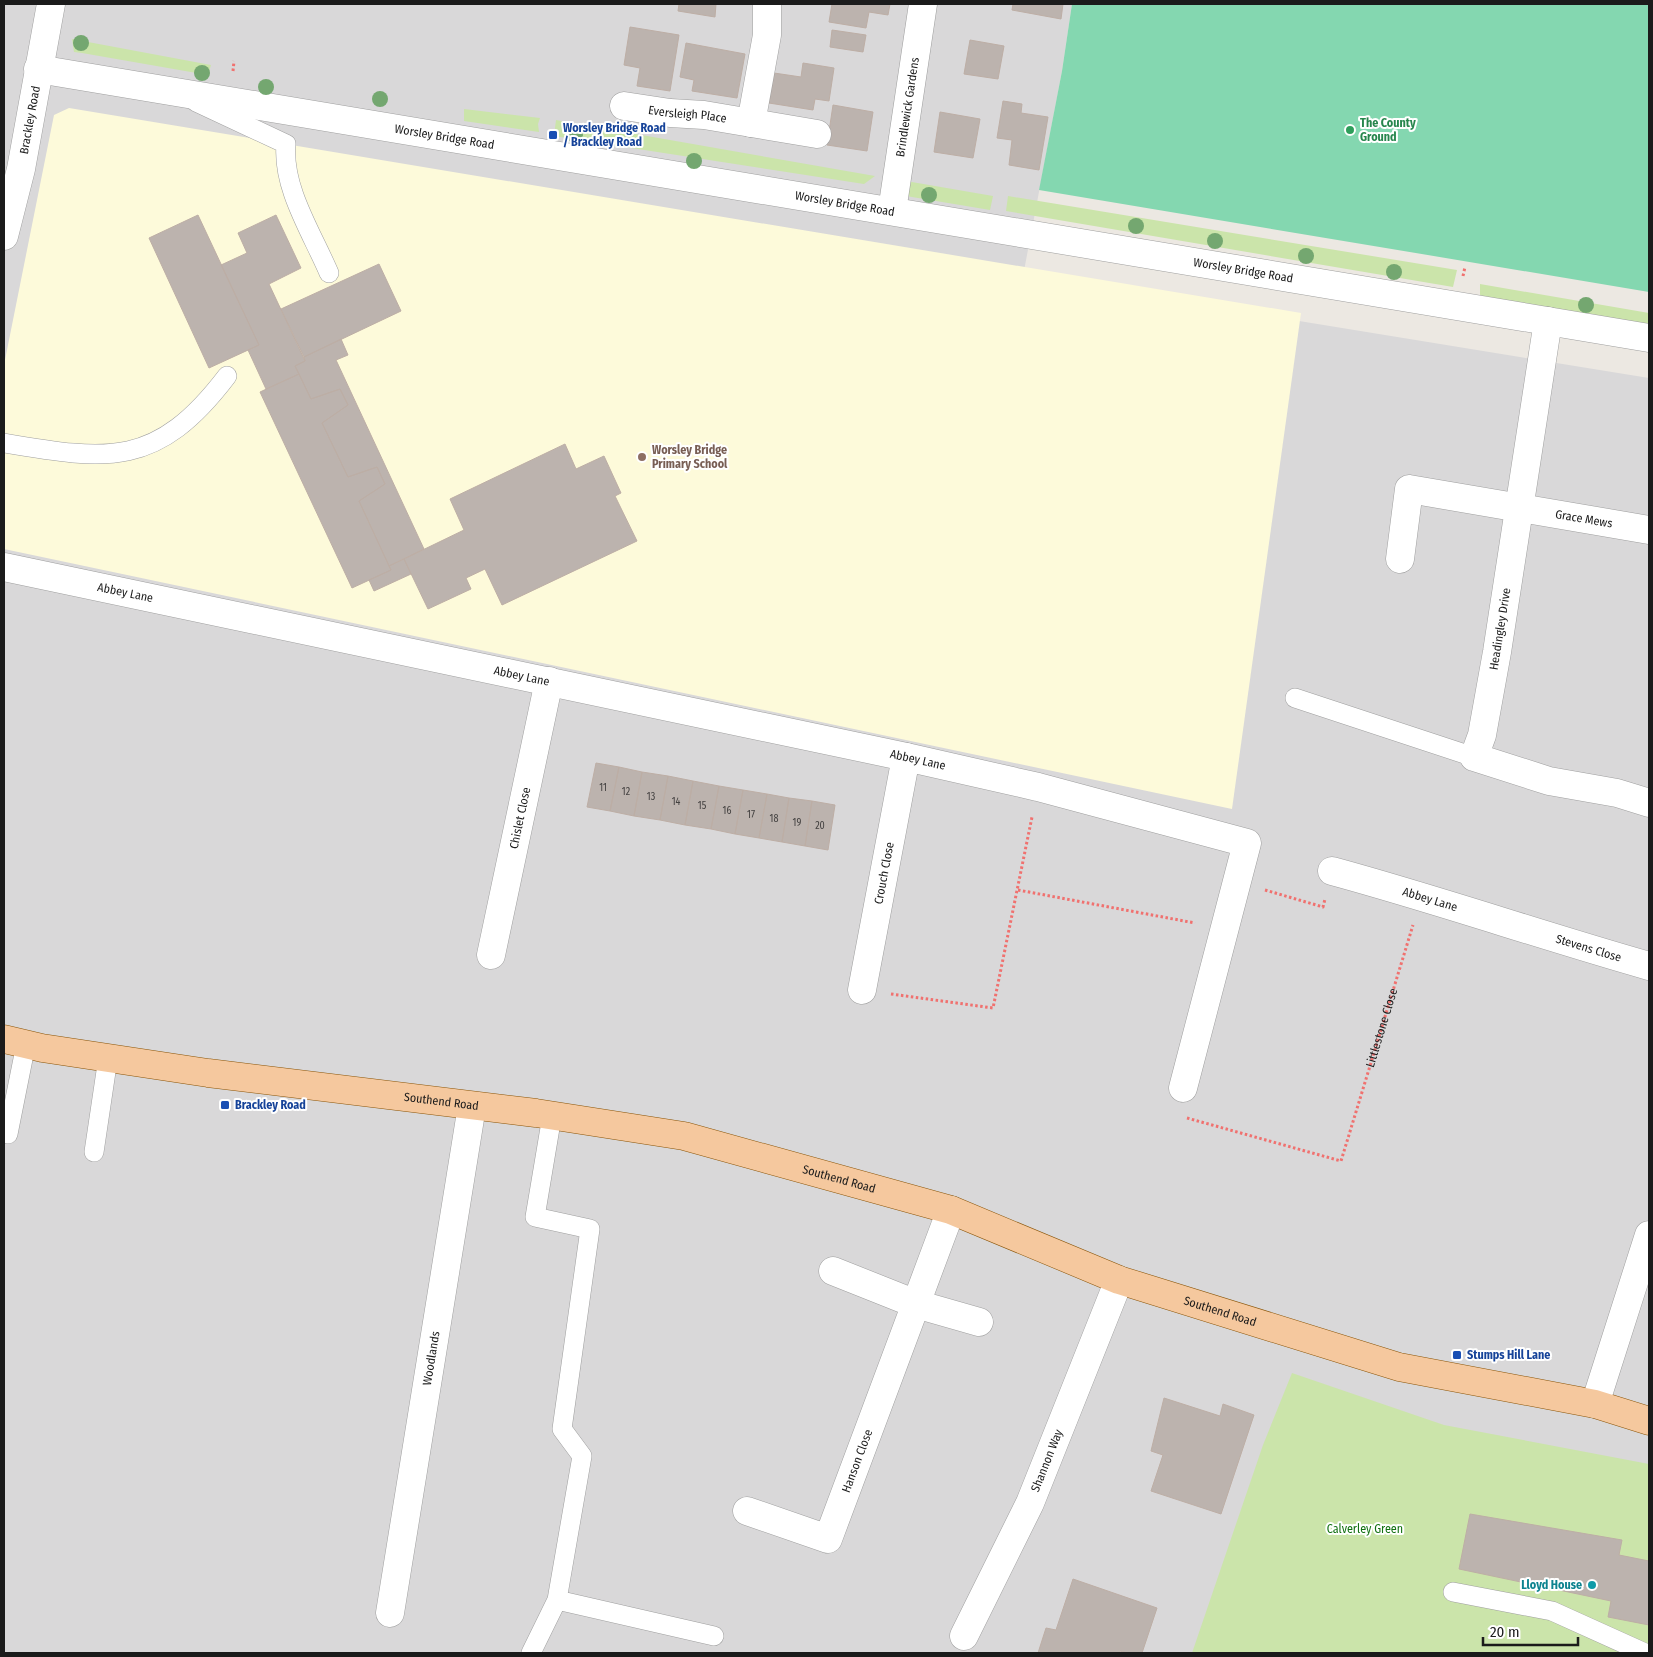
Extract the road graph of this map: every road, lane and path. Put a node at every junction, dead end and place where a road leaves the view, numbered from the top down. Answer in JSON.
{"nodes":[{"id":1,"x":51,"y":4,"type":"edge"},
{"id":2,"x":767,"y":4,"type":"edge"},
{"id":3,"x":923,"y":4,"type":"edge"},
{"id":4,"x":38,"y":69,"type":"junction"},
{"id":5,"x":172,"y":91,"type":"junction"},
{"id":6,"x":624,"y":106,"type":"dead end"},
{"id":7,"x":751,"y":123,"type":"junction"},
{"id":8,"x":817,"y":134,"type":"dead end"},
{"id":9,"x":892,"y":211,"type":"junction"},
{"id":10,"x":4,"y":236,"type":"edge"},
{"id":11,"x":330,"y":273,"type":"dead end"},
{"id":12,"x":1548,"y":321,"type":"junction"},
{"id":13,"x":1649,"y":338,"type":"edge"},
{"id":14,"x":227,"y":376,"type":"dead end"},
{"id":15,"x":4,"y":443,"type":"edge"},
{"id":16,"x":1518,"y":509,"type":"junction"},
{"id":17,"x":1649,"y":530,"type":"edge"},
{"id":18,"x":1400,"y":559,"type":"dead end"},
{"id":19,"x":4,"y":567,"type":"edge"},
{"id":20,"x":549,"y":681,"type":"junction"},
{"id":21,"x":1295,"y":698,"type":"dead end"},
{"id":22,"x":906,"y":757,"type":"junction"},
{"id":23,"x":1474,"y":757,"type":"junction"},
{"id":24,"x":1038,"y":787,"type":"junction"},
{"id":25,"x":1649,"y":802,"type":"edge"},
{"id":26,"x":1332,"y":871,"type":"joint"},
{"id":27,"x":1237,"y":881,"type":"junction"},
{"id":28,"x":1018,"y":890,"type":"junction"},
{"id":29,"x":1422,"y":896,"type":"junction"},
{"id":30,"x":1225,"y":928,"type":"junction"},
{"id":31,"x":1528,"y":931,"type":"joint"},
{"id":32,"x":491,"y":955,"type":"dead end"},
{"id":33,"x":1649,"y":966,"type":"edge"},
{"id":34,"x":862,"y":990,"type":"joint"},
{"id":35,"x":15,"y":1042,"type":"edge"},
{"id":36,"x":108,"y":1058,"type":"junction"},
{"id":37,"x":1184,"y":1088,"type":"joint"},
{"id":38,"x":472,"y":1106,"type":"junction"},
{"id":39,"x":552,"y":1116,"type":"junction"},
{"id":40,"x":4,"y":1133,"type":"edge"},
{"id":41,"x":94,"y":1152,"type":"dead end"},
{"id":42,"x":951,"y":1210,"type":"junction"},
{"id":43,"x":1649,"y":1235,"type":"edge"},
{"id":44,"x":833,"y":1271,"type":"dead end"},
{"id":45,"x":1119,"y":1280,"type":"junction"},
{"id":46,"x":916,"y":1304,"type":"junction"},
{"id":47,"x":979,"y":1322,"type":"dead end"},
{"id":48,"x":1595,"y":1404,"type":"junction"},
{"id":49,"x":1649,"y":1420,"type":"edge"},
{"id":50,"x":747,"y":1511,"type":"dead end"},
{"id":51,"x":1453,"y":1592,"type":"dead end"},
{"id":52,"x":557,"y":1600,"type":"junction"},
{"id":53,"x":390,"y":1613,"type":"dead end"},
{"id":54,"x":714,"y":1636,"type":"dead end"},
{"id":55,"x":964,"y":1636,"type":"dead end"},
{"id":56,"x":531,"y":1653,"type":"edge"},
{"id":57,"x":1645,"y":1653,"type":"edge"}],
"edges":[{"from":1,"to":4,"type":"street","name":"Brackley Road"},
{"from":2,"to":7,"type":"street"},
{"from":3,"to":9,"type":"street","name":"Brindlewick Gardens"},
{"from":4,"to":5,"type":"street","name":"Worsley Bridge Road"},
{"from":4,"to":10,"type":"street","name":"Brackley Road"},
{"from":5,"to":9,"type":"street","name":"Worsley Bridge Road"},
{"from":5,"to":11,"type":"lane"},
{"from":6,"to":7,"type":"street","name":"Eversleigh Place"},
{"from":7,"to":8,"type":"street","name":"Eversleigh Place"},
{"from":9,"to":12,"type":"street","name":"Worsley Bridge Road"},
{"from":12,"to":13,"type":"street","name":"Worsley Bridge Road"},
{"from":12,"to":16,"type":"street","name":"Headingley Drive"},
{"from":14,"to":15,"type":"lane"},
{"from":16,"to":17,"type":"street","name":"Grace Mews"},
{"from":16,"to":18,"type":"street","name":"Grace Mews"},
{"from":16,"to":23,"type":"street","name":"Headingley Drive"},
{"from":19,"to":20,"type":"street","name":"Abbey Lane"},
{"from":20,"to":22,"type":"street","name":"Abbey Lane"},
{"from":20,"to":32,"type":"street","name":"Chislet Close"},
{"from":21,"to":23,"type":"lane"},
{"from":22,"to":24,"type":"street","name":"Abbey Lane"},
{"from":22,"to":34,"type":"street","name":"Crouch Close"},
{"from":23,"to":25,"type":"street"},
{"from":24,"to":27,"type":"street","name":"Abbey Lane"},
{"from":24,"to":28,"type":"path"},
{"from":26,"to":27,"type":"path"},
{"from":26,"to":29,"type":"street","name":"Abbey Lane"},
{"from":27,"to":30,"type":"street"},
{"from":28,"to":30,"type":"path"},
{"from":28,"to":34,"type":"path"},
{"from":29,"to":31,"type":"street","name":"Abbey Lane"},
{"from":29,"to":37,"type":"path","name":"Littlestone Close"},
{"from":30,"to":37,"type":"street"},
{"from":31,"to":33,"type":"street","name":"Stevens Close"},
{"from":35,"to":36,"type":"main road","name":"Southend Road"},
{"from":35,"to":40,"type":"lane"},
{"from":36,"to":38,"type":"main road","name":"Southend Road"},
{"from":36,"to":41,"type":"lane"},
{"from":38,"to":39,"type":"main road","name":"Southend Road"},
{"from":38,"to":53,"type":"street","name":"Woodlands"},
{"from":39,"to":42,"type":"main road","name":"Southend Road"},
{"from":39,"to":52,"type":"lane"},
{"from":42,"to":45,"type":"main road","name":"Southend Road"},
{"from":42,"to":46,"type":"street","name":"Hanson Close"},
{"from":43,"to":48,"type":"street"},
{"from":44,"to":46,"type":"street"},
{"from":45,"to":48,"type":"main road","name":"Southend Road"},
{"from":45,"to":55,"type":"street","name":"Shannon Way"},
{"from":46,"to":47,"type":"street"},
{"from":46,"to":50,"type":"street","name":"Hanson Close"},
{"from":48,"to":49,"type":"main road","name":"Southend Road"},
{"from":51,"to":57,"type":"lane"},
{"from":52,"to":54,"type":"lane"},
{"from":52,"to":56,"type":"lane"}]}
